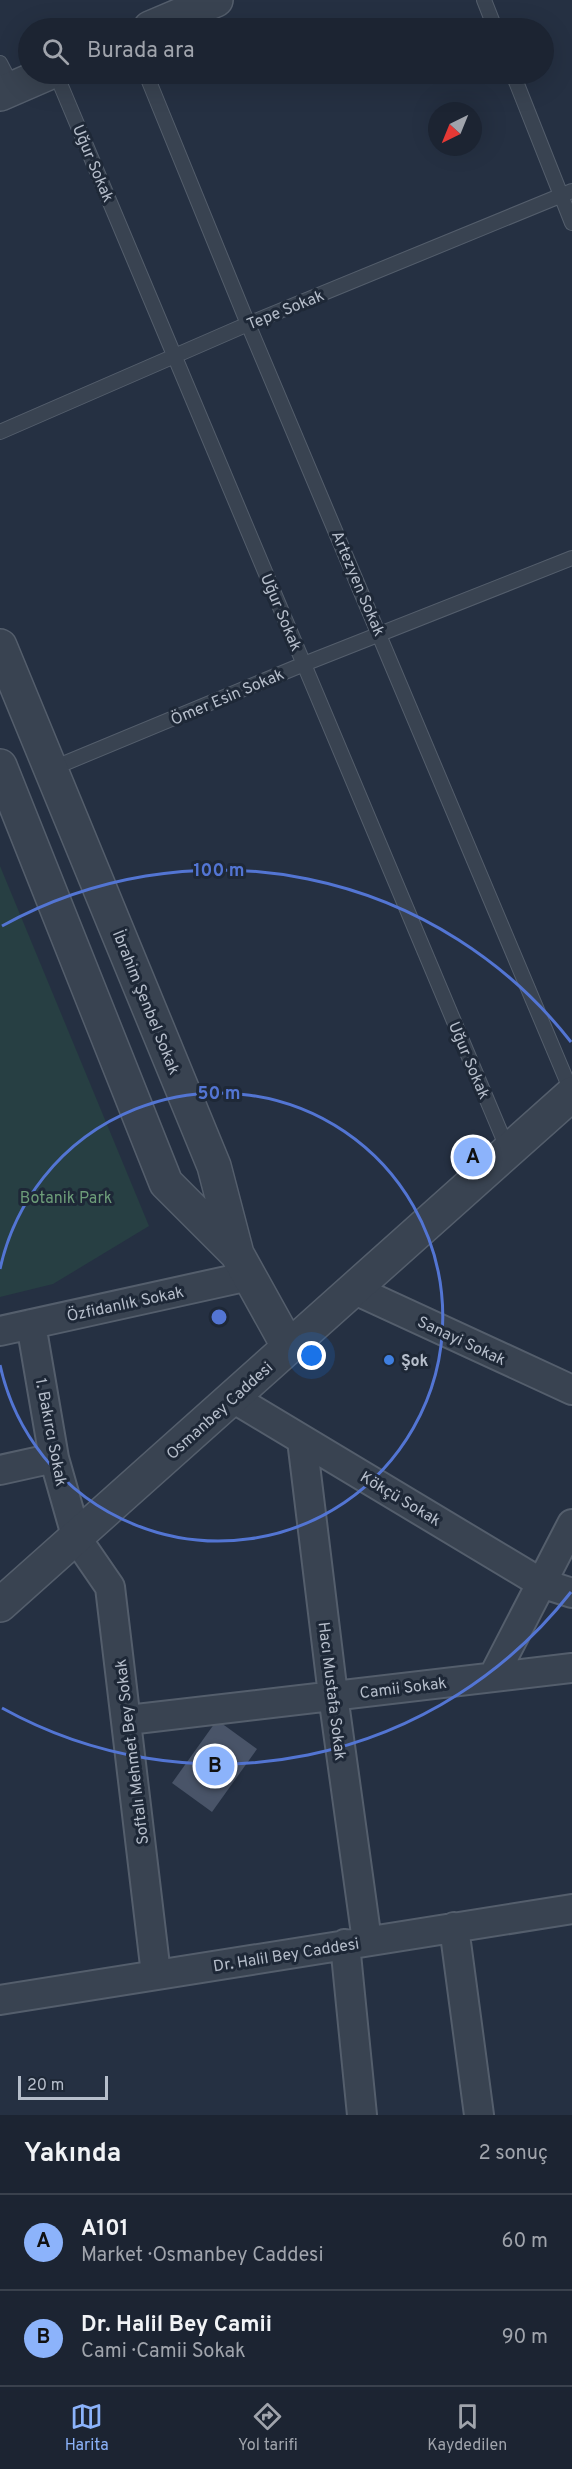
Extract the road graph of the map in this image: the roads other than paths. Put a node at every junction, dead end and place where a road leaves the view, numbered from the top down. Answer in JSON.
{"nodes":[{"id":1,"x":216,"y":0,"type":"edge"},
{"id":2,"x":484,"y":0,"type":"edge"},
{"id":3,"x":174,"y":18,"type":"edge"},
{"id":4,"x":491,"y":18,"type":"edge"},
{"id":5,"x":60,"y":84,"type":"edge"},
{"id":6,"x":150,"y":84,"type":"edge"},
{"id":7,"x":518,"y":84,"type":"edge"},
{"id":8,"x":567,"y":193,"type":"edge"},
{"id":9,"x":572,"y":223,"type":"edge"},
{"id":10,"x":248,"y":324,"type":"junction"},
{"id":11,"x":175,"y":357,"type":"junction"},
{"id":12,"x":0,"y":432,"type":"edge"},
{"id":13,"x":572,"y":558,"type":"edge"},
{"id":14,"x":381,"y":634,"type":"junction"},
{"id":15,"x":0,"y":646,"type":"edge"},
{"id":16,"x":304,"y":664,"type":"junction"},
{"id":17,"x":50,"y":769,"type":"junction"},
{"id":18,"x":4,"y":775,"type":"edge"},
{"id":19,"x":572,"y":1093,"type":"edge"},
{"id":20,"x":507,"y":1150,"type":"junction"},
{"id":21,"x":243,"y":1265,"type":"junction"},
{"id":22,"x":353,"y":1289,"type":"junction"},
{"id":23,"x":32,"y":1324,"type":"junction"},
{"id":24,"x":0,"y":1331,"type":"edge"},
{"id":25,"x":288,"y":1346,"type":"junction"},
{"id":26,"x":572,"y":1390,"type":"edge"},
{"id":27,"x":232,"y":1398,"type":"junction"},
{"id":28,"x":302,"y":1440,"type":"junction"},
{"id":29,"x":54,"y":1458,"type":"junction"},
{"id":30,"x":0,"y":1470,"type":"edge"},
{"id":31,"x":572,"y":1524,"type":"edge"},
{"id":32,"x":77,"y":1539,"type":"junction"},
{"id":33,"x":542,"y":1583,"type":"junction"},
{"id":34,"x":572,"y":1593,"type":"edge"},
{"id":35,"x":0,"y":1605,"type":"edge"},
{"id":36,"x":572,"y":1668,"type":"edge"},
{"id":37,"x":493,"y":1677,"type":"junction"},
{"id":38,"x":333,"y":1695,"type":"junction"},
{"id":39,"x":128,"y":1720,"type":"junction"},
{"id":40,"x":572,"y":1909,"type":"edge"},
{"id":41,"x":454,"y":1928,"type":"junction"},
{"id":42,"x":356,"y":1942,"type":"junction"},
{"id":43,"x":156,"y":1974,"type":"junction"},
{"id":44,"x":0,"y":2000,"type":"edge"},
{"id":45,"x":362,"y":2115,"type":"edge"},
{"id":46,"x":479,"y":2115,"type":"edge"}],
"edges":[{"from":1,"to":3,"type":"street"},
{"from":2,"to":4,"type":"lane"},
{"from":5,"to":11,"type":"lane","name":"Uğur Sokak"},
{"from":6,"to":10,"type":"lane","name":"Artezyen Sokak"},
{"from":7,"to":8,"type":"lane"},
{"from":8,"to":9,"type":"lane"},
{"from":8,"to":10,"type":"lane","name":"Tepe Sokak"},
{"from":10,"to":11,"type":"lane","name":"Tepe Sokak"},
{"from":10,"to":14,"type":"lane","name":"Artezyen Sokak"},
{"from":11,"to":12,"type":"lane","name":"Tepe Sokak"},
{"from":11,"to":16,"type":"lane","name":"Uğur Sokak"},
{"from":13,"to":14,"type":"lane","name":"Ömer Esin Sokak"},
{"from":14,"to":16,"type":"lane","name":"Ömer Esin Sokak"},
{"from":14,"to":19,"type":"lane","name":"Artezyen Sokak"},
{"from":15,"to":17,"type":"street","name":"İbrahim Şenbel Sokak"},
{"from":16,"to":17,"type":"lane","name":"Ömer Esin Sokak"},
{"from":16,"to":20,"type":"lane","name":"Uğur Sokak"},
{"from":17,"to":18,"type":"street"},
{"from":17,"to":21,"type":"street","name":"İbrahim Şenbel Sokak"},
{"from":18,"to":21,"type":"street"},
{"from":19,"to":20,"type":"street","name":"Osmanbey Caddesi"},
{"from":20,"to":22,"type":"street","name":"Osmanbey Caddesi"},
{"from":21,"to":23,"type":"street","name":"Özfidanlık Sokak"},
{"from":21,"to":25,"type":"street"},
{"from":22,"to":25,"type":"street","name":"Osmanbey Caddesi"},
{"from":22,"to":26,"type":"street","name":"Sanayi Sokak"},
{"from":23,"to":24,"type":"street","name":"Özfidanlık Sokak"},
{"from":23,"to":29,"type":"street","name":"1. Bakırcı Sokak"},
{"from":25,"to":27,"type":"street","name":"Osmanbey Caddesi"},
{"from":27,"to":28,"type":"street","name":"Kökçü Sokak"},
{"from":27,"to":32,"type":"street","name":"Osmanbey Caddesi"},
{"from":28,"to":33,"type":"street","name":"Kökçü Sokak"},
{"from":28,"to":38,"type":"street","name":"Hacı Mustafa Sokak"},
{"from":29,"to":30,"type":"street"},
{"from":29,"to":32,"type":"street","name":"1. Bakırcı Sokak"},
{"from":31,"to":33,"type":"street"},
{"from":32,"to":35,"type":"street","name":"Osmanbey Caddesi"},
{"from":32,"to":39,"type":"street","name":"Softalı Mehmet Bey Sokak"},
{"from":33,"to":34,"type":"street","name":"Kökçü Sokak"},
{"from":33,"to":37,"type":"street"},
{"from":36,"to":37,"type":"street","name":"Camii Sokak"},
{"from":37,"to":38,"type":"street","name":"Camii Sokak"},
{"from":38,"to":39,"type":"street","name":"Camii Sokak"},
{"from":38,"to":42,"type":"street","name":"Hacı Mustafa Sokak"},
{"from":39,"to":43,"type":"street","name":"Softalı Mehmet Bey Sokak"},
{"from":40,"to":41,"type":"street","name":"Dr. Halil Bey Caddesi"},
{"from":41,"to":42,"type":"street","name":"Dr. Halil Bey Caddesi"},
{"from":41,"to":46,"type":"street"},
{"from":42,"to":43,"type":"street","name":"Dr. Halil Bey Caddesi"},
{"from":42,"to":45,"type":"street","name":"Hacı Mustafa Sokak"},
{"from":43,"to":44,"type":"street","name":"Dr. Halil Bey Caddesi"}]}
